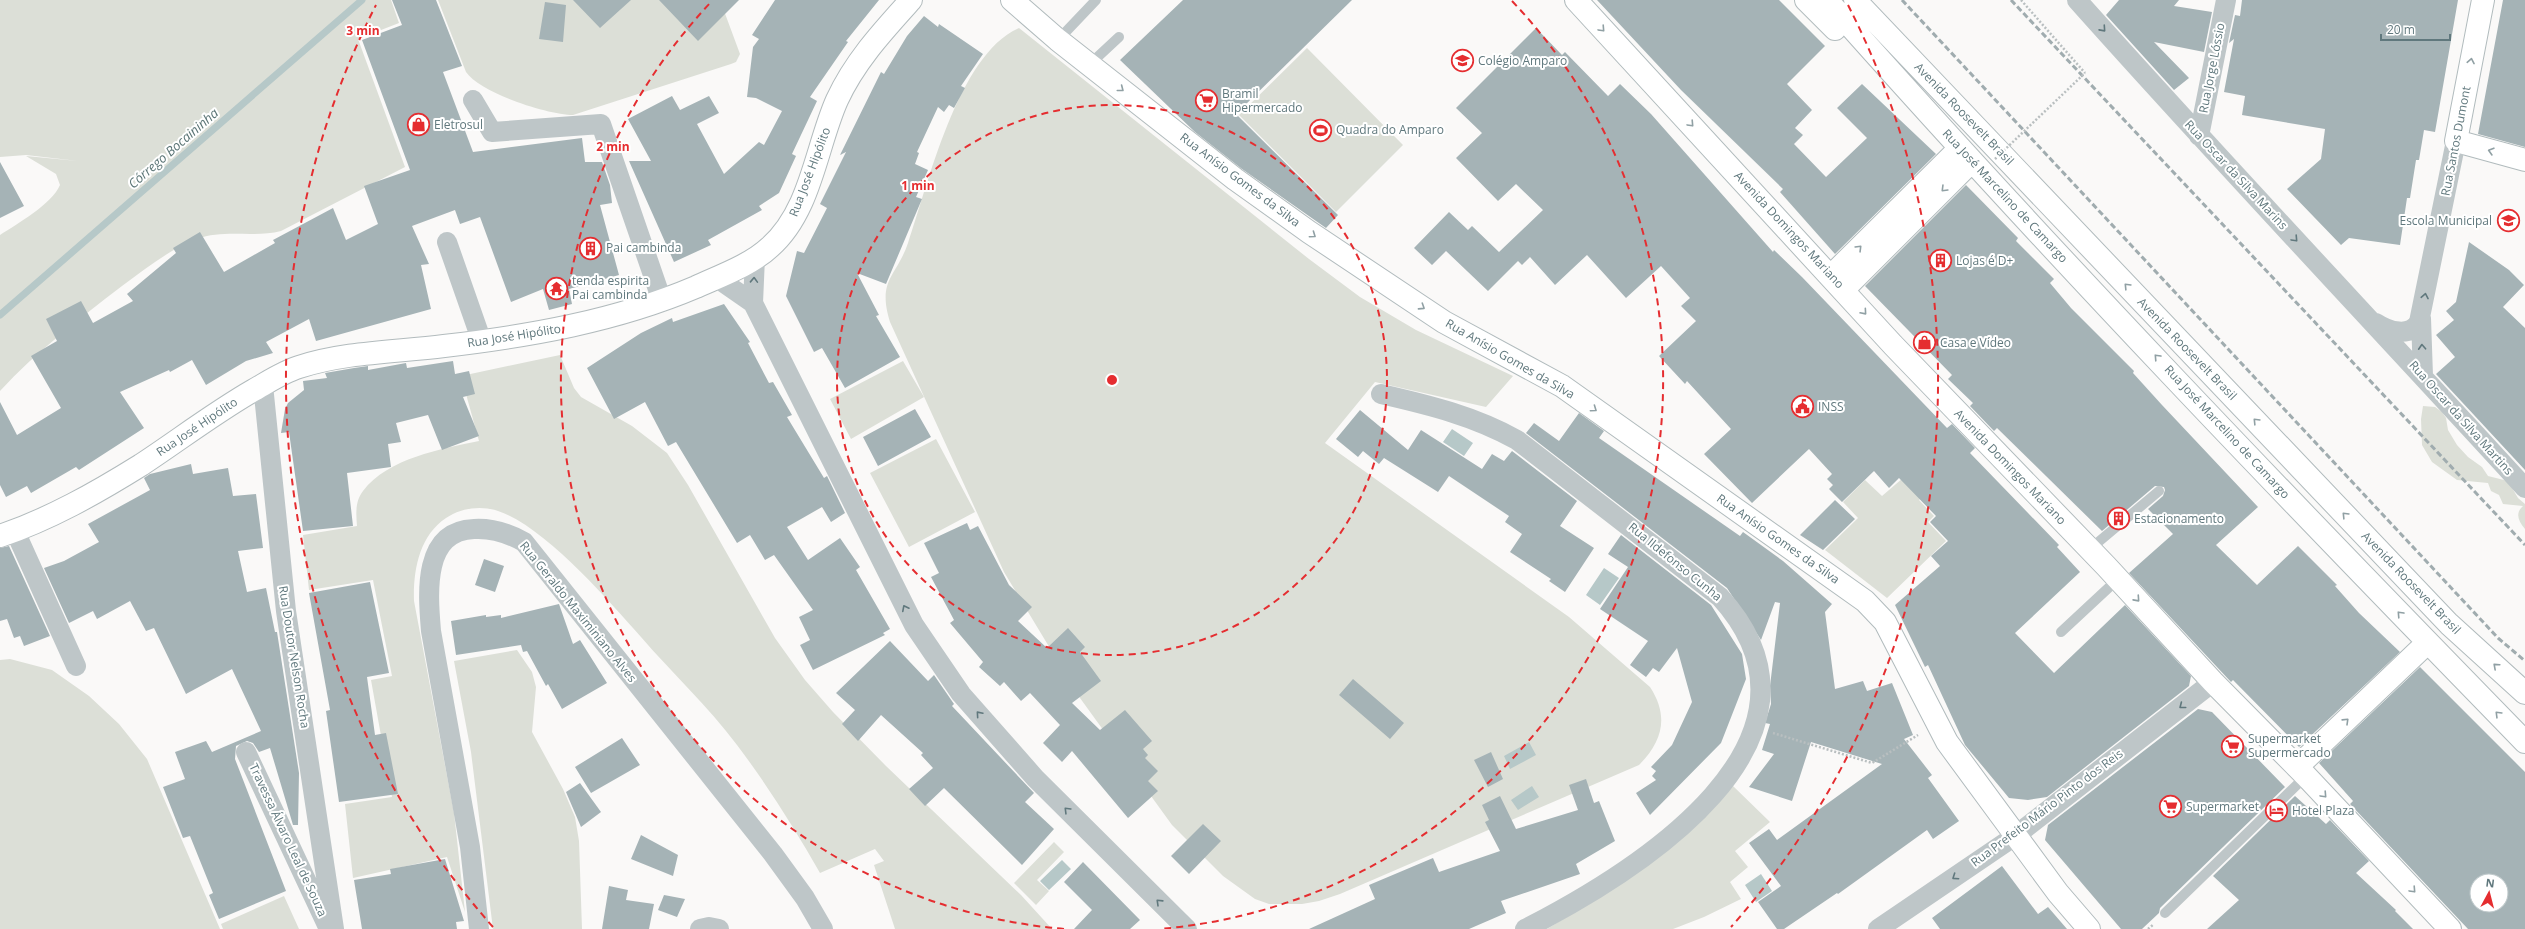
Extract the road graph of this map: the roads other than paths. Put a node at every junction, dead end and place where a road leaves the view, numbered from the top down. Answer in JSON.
{"nodes":[{"id":1,"x":911,"y":0,"type":"edge"},
{"id":2,"x":995,"y":0,"type":"edge"},
{"id":3,"x":1096,"y":0,"type":"edge"},
{"id":4,"x":1806,"y":0,"type":"edge"},
{"id":5,"x":1827,"y":0,"type":"edge"},
{"id":6,"x":1855,"y":0,"type":"edge"},
{"id":7,"x":2077,"y":0,"type":"edge"},
{"id":8,"x":2226,"y":0,"type":"edge"},
{"id":9,"x":2483,"y":0,"type":"edge"},
{"id":10,"x":1576,"y":1,"type":"edge"},
{"id":11,"x":1016,"y":4,"type":"edge"},
{"id":12,"x":1064,"y":33,"type":"junction"},
{"id":13,"x":1119,"y":37,"type":"dead end"},
{"id":14,"x":1090,"y":64,"type":"junction"},
{"id":15,"x":473,"y":100,"type":"dead end"},
{"id":16,"x":1933,"y":119,"type":"junction"},
{"id":17,"x":2199,"y":136,"type":"junction"},
{"id":18,"x":2456,"y":141,"type":"junction"},
{"id":19,"x":1966,"y":155,"type":"junction"},
{"id":20,"x":2525,"y":160,"type":"edge"},
{"id":21,"x":447,"y":242,"type":"dead end"},
{"id":22,"x":755,"y":257,"type":"junction"},
{"id":23,"x":717,"y":278,"type":"junction"},
{"id":24,"x":1838,"y":283,"type":"junction"},
{"id":25,"x":662,"y":301,"type":"junction"},
{"id":26,"x":754,"y":303,"type":"junction"},
{"id":27,"x":2421,"y":318,"type":"junction"},
{"id":28,"x":2371,"y":320,"type":"junction"},
{"id":29,"x":482,"y":342,"type":"junction"},
{"id":30,"x":2398,"y":348,"type":"joint"},
{"id":31,"x":2424,"y":376,"type":"junction"},
{"id":32,"x":263,"y":385,"type":"junction"},
{"id":33,"x":1381,"y":394,"type":"dead end"},
{"id":34,"x":2525,"y":488,"type":"edge"},
{"id":35,"x":2159,"y":491,"type":"dead end"},
{"id":36,"x":8,"y":533,"type":"edge"},
{"id":37,"x":2090,"y":549,"type":"junction"},
{"id":38,"x":2118,"y":579,"type":"junction"},
{"id":39,"x":2061,"y":632,"type":"dead end"},
{"id":40,"x":2427,"y":643,"type":"junction"},
{"id":41,"x":76,"y":666,"type":"dead end"},
{"id":42,"x":2212,"y":682,"type":"junction"},
{"id":43,"x":2525,"y":692,"type":"edge"},
{"id":44,"x":2525,"y":742,"type":"edge"},
{"id":45,"x":246,"y":752,"type":"dead end"},
{"id":46,"x":2301,"y":771,"type":"junction"},
{"id":47,"x":2015,"y":836,"type":"junction"},
{"id":48,"x":2165,"y":913,"type":"dead end"},
{"id":49,"x":329,"y":929,"type":"edge"},
{"id":50,"x":334,"y":929,"type":"edge"},
{"id":51,"x":479,"y":929,"type":"edge"},
{"id":52,"x":700,"y":929,"type":"edge"},
{"id":53,"x":719,"y":929,"type":"edge"},
{"id":54,"x":823,"y":929,"type":"edge"},
{"id":55,"x":1187,"y":929,"type":"edge"},
{"id":56,"x":1525,"y":929,"type":"edge"},
{"id":57,"x":1878,"y":929,"type":"edge"},
{"id":58,"x":2089,"y":929,"type":"edge"},
{"id":59,"x":2450,"y":929,"type":"edge"}],
"edges":[{"from":1,"to":22,"type":"main road","name":"Rua José Hipólito"},
{"from":2,"to":11,"type":"main road","name":"Rua Anísio Gomes da Silva"},
{"from":3,"to":12,"type":"lane"},
{"from":4,"to":16,"type":"main road","name":"Rua José Marcelino de Camargo"},
{"from":5,"to":16,"type":"main road","name":"Rua José Marcelino de Camargo"},
{"from":43,"to":6,"type":"main road","name":"Avenida Roosevelt Brasil","one_way":true},
{"from":7,"to":17,"type":"street","name":"Rua Oscar da Silva Marins","one_way":true},
{"from":8,"to":17,"type":"street","name":"Rua Jorge Lóssio"},
{"from":18,"to":9,"type":"main road","name":"Rua Santos Dumont","one_way":true},
{"from":10,"to":24,"type":"main road","name":"Avenida Domingos Mariano","one_way":true},
{"from":11,"to":12,"type":"main road","name":"Rua Anísio Gomes da Silva"},
{"from":12,"to":14,"type":"main road","name":"Rua Anísio Gomes da Silva"},
{"from":13,"to":14,"type":"lane"},
{"from":14,"to":47,"type":"main road","name":"Rua Anísio Gomes da Silva","one_way":true},
{"from":15,"to":25,"type":"street"},
{"from":16,"to":19,"type":"main road","name":"Rua José Marcelino de Camargo"},
{"from":17,"to":28,"type":"street","name":"Rua Oscar da Silva Marins","one_way":true},
{"from":20,"to":18,"type":"main road","one_way":true},
{"from":27,"to":18,"type":"street","name":"Rua Santos Dumont","one_way":true},
{"from":19,"to":24,"type":"main road"},
{"from":40,"to":19,"type":"main road","name":"Rua José Marcelino de Camargo","one_way":true},
{"from":21,"to":29,"type":"street"},
{"from":22,"to":23,"type":"main road","name":"Rua José Hipólito"},
{"from":26,"to":22,"type":"street","one_way":true},
{"from":23,"to":25,"type":"main road","name":"Rua José Hipólito"},
{"from":23,"to":26,"type":"street"},
{"from":24,"to":37,"type":"main road","name":"Avenida Domingos Mariano","one_way":true},
{"from":25,"to":29,"type":"main road","name":"Rua José Hipólito"},
{"from":55,"to":26,"type":"street","one_way":true},
{"from":27,"to":28,"type":"street"},
{"from":31,"to":27,"type":"street","name":"Rua Santos Dumont","one_way":true},
{"from":28,"to":30,"type":"street","name":"Rua Oscar da Silva Marins"},
{"from":29,"to":32,"type":"main road","name":"Rua José Hipólito"},
{"from":30,"to":31,"type":"street","name":"Rua Oscar da Silva Martins"},
{"from":31,"to":34,"type":"street","name":"Rua Oscar da Silva Martins"},
{"from":32,"to":36,"type":"main road","name":"Rua José Hipólito"},
{"from":32,"to":50,"type":"street","name":"Rua Doutor Nelson Rocha"},
{"from":33,"to":56,"type":"street","name":"Rua Ildefonso Cunha"},
{"from":35,"to":37,"type":"lane"},
{"from":36,"to":41,"type":"street"},
{"from":37,"to":38,"type":"main road","name":"Avenida Domingos Mariano"},
{"from":38,"to":39,"type":"lane"},
{"from":38,"to":42,"type":"main road","name":"Avenida Domingos Mariano","one_way":true},
{"from":44,"to":40,"type":"main road","name":"Rua José Marcelino de Camargo","one_way":true},
{"from":46,"to":40,"type":"main road","one_way":true},
{"from":42,"to":46,"type":"main road","name":"Avenida Domingos Mariano"},
{"from":42,"to":47,"type":"street","name":"Rua Prefeito Mário Pinto dos Reis","one_way":true},
{"from":45,"to":49,"type":"street","name":"Travessa Álvaro Leal de Souza"},
{"from":46,"to":48,"type":"lane"},
{"from":46,"to":59,"type":"main road","name":"Avenida Domingos Mariano","one_way":true},
{"from":47,"to":57,"type":"street","name":"Rua Prefeito Mário Pinto dos Reis","one_way":true},
{"from":47,"to":58,"type":"main road","name":"Rua Anísio Gomes da Silva"},
{"from":51,"to":54,"type":"street","name":"Rua Geraldo Maximiniano Alves"},
{"from":52,"to":53,"type":"street"}]}
